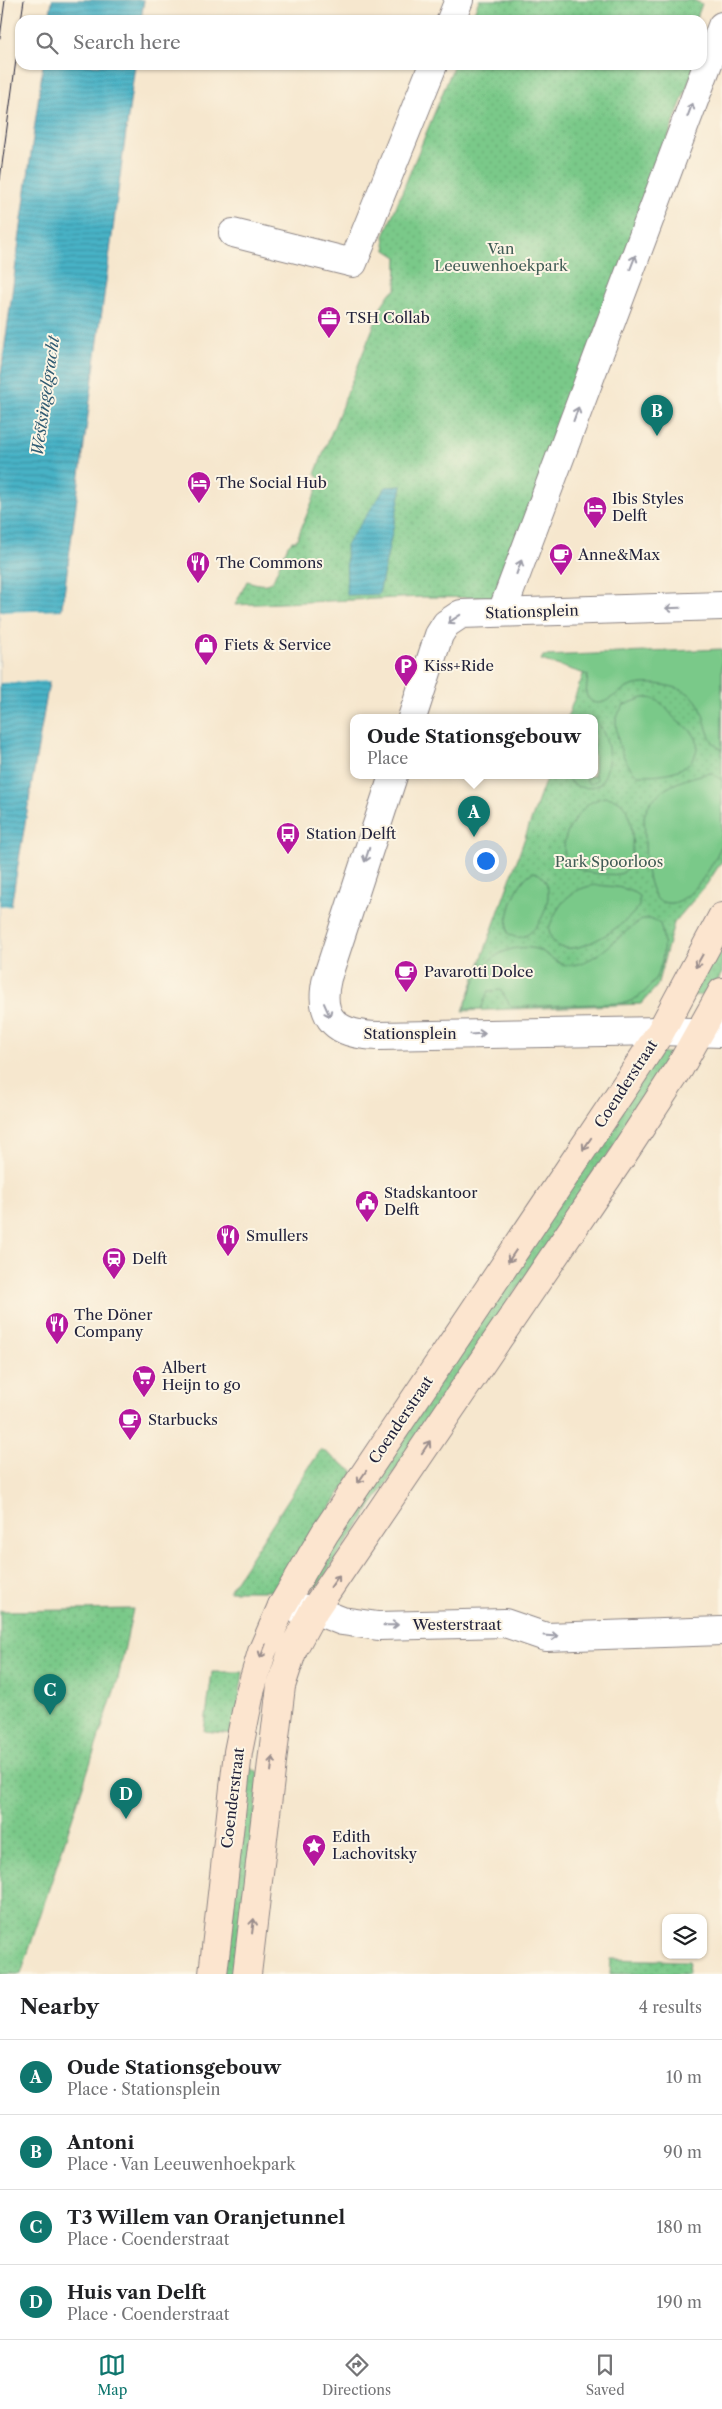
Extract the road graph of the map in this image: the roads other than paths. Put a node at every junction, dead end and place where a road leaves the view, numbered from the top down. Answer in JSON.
{"nodes":[{"id":1,"x":459,"y":0,"type":"edge"},
{"id":2,"x":453,"y":15,"type":"edge"},
{"id":3,"x":722,"y":26,"type":"edge"},
{"id":4,"x":707,"y":66,"type":"edge"},
{"id":5,"x":431,"y":70,"type":"edge"},
{"id":6,"x":705,"y":70,"type":"edge"},
{"id":7,"x":233,"y":233,"type":"dead end"},
{"id":8,"x":722,"y":606,"type":"edge"},
{"id":9,"x":502,"y":612,"type":"junction"},
{"id":10,"x":413,"y":714,"type":"edge"},
{"id":11,"x":392,"y":779,"type":"edge"},
{"id":12,"x":722,"y":918,"type":"edge"},
{"id":13,"x":722,"y":992,"type":"edge"},
{"id":14,"x":661,"y":1031,"type":"junction"},
{"id":15,"x":711,"y":1033,"type":"edge"},
{"id":16,"x":282,"y":1606,"type":"junction"},
{"id":17,"x":314,"y":1610,"type":"junction"},
{"id":18,"x":722,"y":1631,"type":"edge"},
{"id":19,"x":213,"y":1974,"type":"edge"},
{"id":20,"x":247,"y":1974,"type":"edge"}],
"edges":[{"from":1,"to":2,"type":"street"},
{"from":4,"to":3,"type":"street","one_way":true},
{"from":5,"to":7,"type":"street"},
{"from":9,"to":6,"type":"street","one_way":true},
{"from":8,"to":9,"type":"street","name":"Stationsplein","one_way":true},
{"from":9,"to":10,"type":"street","name":"Stationsplein","one_way":true},
{"from":11,"to":14,"type":"street","name":"Stationsplein","one_way":true},
{"from":12,"to":14,"type":"street","name":"Coenderstraat","one_way":true},
{"from":13,"to":15,"type":"street"},
{"from":14,"to":15,"type":"street","name":"Stationsplein"},
{"from":14,"to":16,"type":"street","name":"Coenderstraat","one_way":true},
{"from":17,"to":15,"type":"street","one_way":true},
{"from":16,"to":17,"type":"street","name":"Westerstraat"},
{"from":16,"to":19,"type":"street","name":"Coenderstraat","one_way":true},
{"from":17,"to":18,"type":"street","name":"Westerstraat","one_way":true},
{"from":20,"to":17,"type":"street","one_way":true}]}
